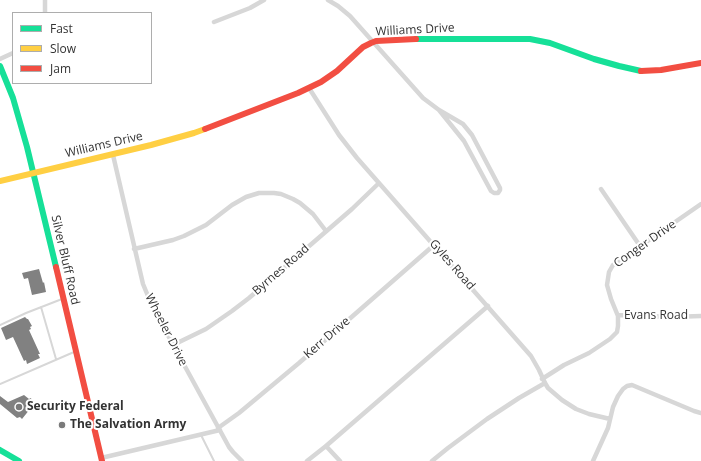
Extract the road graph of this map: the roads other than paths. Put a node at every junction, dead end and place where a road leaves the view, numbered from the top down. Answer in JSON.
{"nodes":[{"id":1,"x":45,"y":0,"type":"edge"},
{"id":2,"x":264,"y":0,"type":"edge"},
{"id":3,"x":328,"y":0,"type":"edge"},
{"id":4,"x":45,"y":12,"type":"edge"},
{"id":5,"x":214,"y":22,"type":"dead end"},
{"id":6,"x":373,"y":42,"type":"junction"},
{"id":7,"x":12,"y":53,"type":"edge"},
{"id":8,"x":0,"y":59,"type":"edge"},
{"id":9,"x":701,"y":63,"type":"edge"},
{"id":10,"x":0,"y":66,"type":"edge"},
{"id":11,"x":309,"y":88,"type":"junction"},
{"id":12,"x":439,"y":110,"type":"junction"},
{"id":13,"x":113,"y":155,"type":"junction"},
{"id":14,"x":34,"y":173,"type":"junction"},
{"id":15,"x":0,"y":181,"type":"edge"},
{"id":16,"x":379,"y":183,"type":"junction"},
{"id":17,"x":601,"y":189,"type":"dead end"},
{"id":18,"x":701,"y":204,"type":"edge"},
{"id":19,"x":326,"y":231,"type":"junction"},
{"id":20,"x":434,"y":245,"type":"junction"},
{"id":21,"x":640,"y":246,"type":"junction"},
{"id":22,"x":134,"y":250,"type":"junction"},
{"id":23,"x":63,"y":299,"type":"junction"},
{"id":24,"x":488,"y":306,"type":"junction"},
{"id":25,"x":41,"y":307,"type":"junction"},
{"id":26,"x":618,"y":315,"type":"junction"},
{"id":27,"x":701,"y":316,"type":"edge"},
{"id":28,"x":0,"y":325,"type":"edge"},
{"id":29,"x":173,"y":345,"type":"junction"},
{"id":30,"x":76,"y":351,"type":"junction"},
{"id":31,"x":56,"y":359,"type":"junction"},
{"id":32,"x":543,"y":381,"type":"junction"},
{"id":33,"x":0,"y":384,"type":"edge"},
{"id":34,"x":701,"y":413,"type":"edge"},
{"id":35,"x":610,"y":419,"type":"junction"},
{"id":36,"x":219,"y":429,"type":"junction"},
{"id":37,"x":201,"y":434,"type":"junction"},
{"id":38,"x":326,"y":446,"type":"junction"},
{"id":39,"x":0,"y":450,"type":"edge"},
{"id":40,"x":101,"y":460,"type":"edge"},
{"id":41,"x":19,"y":461,"type":"edge"},
{"id":42,"x":214,"y":461,"type":"edge"},
{"id":43,"x":242,"y":461,"type":"edge"},
{"id":44,"x":307,"y":461,"type":"edge"},
{"id":45,"x":340,"y":461,"type":"edge"},
{"id":46,"x":432,"y":461,"type":"edge"},
{"id":47,"x":593,"y":461,"type":"edge"}],
"edges":[{"from":1,"to":4,"type":"street"},
{"from":2,"to":5,"type":"street"},
{"from":3,"to":6,"type":"street"},
{"from":6,"to":9,"type":"street","name":"Williams Drive"},
{"from":6,"to":11,"type":"street","name":"Williams Drive"},
{"from":6,"to":12,"type":"street"},
{"from":7,"to":8,"type":"street"},
{"from":10,"to":14,"type":"street","name":"Silver Bluff Road"},
{"from":11,"to":13,"type":"street","name":"Williams Drive"},
{"from":11,"to":16,"type":"street","name":"Gyles Road"},
{"from":12,"to":12,"type":"street"},
{"from":13,"to":14,"type":"street","name":"Williams Drive"},
{"from":13,"to":22,"type":"street","name":"Wheeler Drive"},
{"from":14,"to":15,"type":"street","name":"Williams Drive"},
{"from":14,"to":23,"type":"street","name":"Silver Bluff Road"},
{"from":16,"to":19,"type":"street","name":"Byrnes Road"},
{"from":16,"to":20,"type":"street","name":"Gyles Road"},
{"from":17,"to":21,"type":"street"},
{"from":18,"to":21,"type":"street","name":"Conger Drive"},
{"from":19,"to":22,"type":"street"},
{"from":19,"to":29,"type":"street","name":"Byrnes Road"},
{"from":20,"to":24,"type":"street","name":"Gyles Road"},
{"from":20,"to":36,"type":"street","name":"Kerr Drive"},
{"from":21,"to":26,"type":"street","name":"Conger Drive"},
{"from":22,"to":29,"type":"street","name":"Wheeler Drive"},
{"from":23,"to":25,"type":"lane"},
{"from":23,"to":30,"type":"street","name":"Silver Bluff Road"},
{"from":24,"to":32,"type":"street","name":"Gyles Road"},
{"from":24,"to":38,"type":"street"},
{"from":25,"to":28,"type":"lane"},
{"from":25,"to":31,"type":"lane"},
{"from":26,"to":27,"type":"street","name":"Evans Road"},
{"from":26,"to":32,"type":"street","name":"Evans Road"},
{"from":29,"to":36,"type":"street","name":"Wheeler Drive"},
{"from":30,"to":31,"type":"lane"},
{"from":30,"to":40,"type":"street","name":"Silver Bluff Road"},
{"from":31,"to":33,"type":"lane"},
{"from":32,"to":35,"type":"street","name":"Gyles Road"},
{"from":32,"to":46,"type":"street","name":"Evans Road"},
{"from":34,"to":35,"type":"street"},
{"from":35,"to":47,"type":"street"},
{"from":36,"to":37,"type":"street","name":"Kerr Drive"},
{"from":36,"to":43,"type":"street","name":"Wheeler Drive"},
{"from":37,"to":40,"type":"street","name":"Kerr Drive"},
{"from":37,"to":42,"type":"lane"},
{"from":38,"to":44,"type":"street"},
{"from":38,"to":45,"type":"street"},
{"from":39,"to":41,"type":"street"}]}
